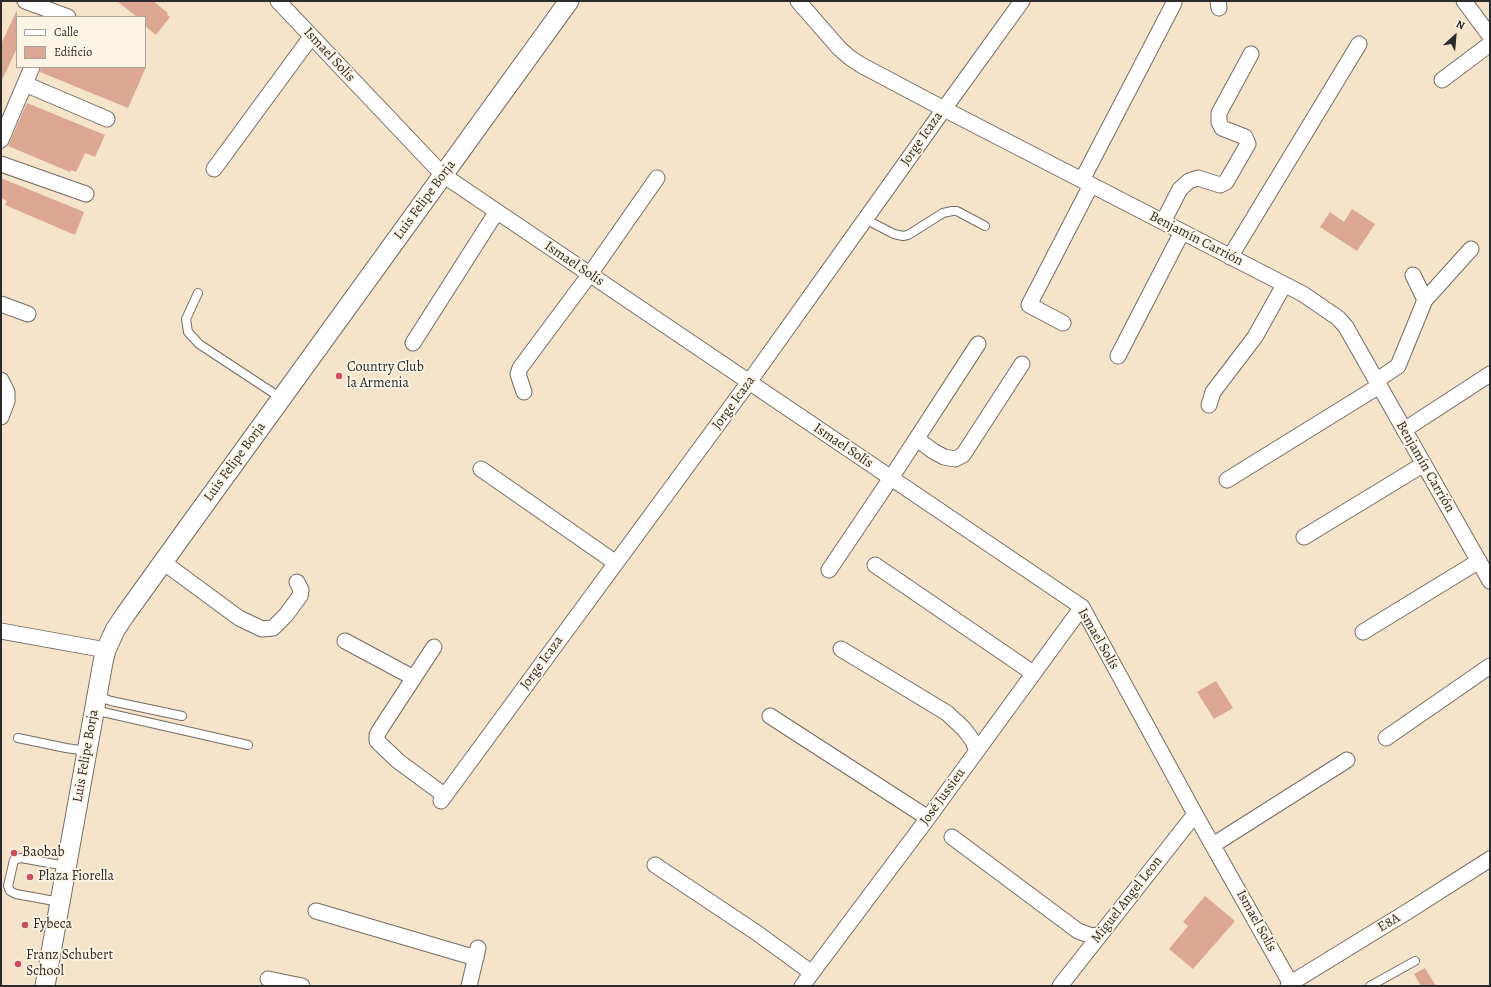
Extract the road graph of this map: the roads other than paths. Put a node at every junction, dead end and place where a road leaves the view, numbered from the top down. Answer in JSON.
{"nodes":[{"id":1,"x":25,"y":1,"type":"edge"},
{"id":2,"x":278,"y":1,"type":"edge"},
{"id":3,"x":569,"y":1,"type":"edge"},
{"id":4,"x":798,"y":1,"type":"edge"},
{"id":5,"x":1022,"y":1,"type":"edge"},
{"id":6,"x":1464,"y":1,"type":"edge"},
{"id":7,"x":1174,"y":3,"type":"dead end"},
{"id":8,"x":59,"y":12,"type":"edge"},
{"id":9,"x":1490,"y":36,"type":"edge"},
{"id":10,"x":312,"y":37,"type":"junction"},
{"id":11,"x":1359,"y":44,"type":"dead end"},
{"id":12,"x":1490,"y":44,"type":"edge"},
{"id":13,"x":1251,"y":54,"type":"dead end"},
{"id":14,"x":32,"y":68,"type":"edge"},
{"id":15,"x":1442,"y":80,"type":"dead end"},
{"id":16,"x":25,"y":84,"type":"junction"},
{"id":17,"x":944,"y":109,"type":"junction"},
{"id":18,"x":107,"y":119,"type":"dead end"},
{"id":19,"x":1,"y":140,"type":"edge"},
{"id":20,"x":1,"y":164,"type":"edge"},
{"id":21,"x":214,"y":169,"type":"dead end"},
{"id":22,"x":443,"y":175,"type":"junction"},
{"id":23,"x":657,"y":178,"type":"dead end"},
{"id":24,"x":1087,"y":182,"type":"junction"},
{"id":25,"x":86,"y":194,"type":"dead end"},
{"id":26,"x":498,"y":212,"type":"junction"},
{"id":27,"x":865,"y":219,"type":"junction"},
{"id":28,"x":1163,"y":222,"type":"junction"},
{"id":29,"x":985,"y":226,"type":"dead end"},
{"id":30,"x":1182,"y":232,"type":"junction"},
{"id":31,"x":1471,"y":249,"type":"dead end"},
{"id":32,"x":1230,"y":256,"type":"junction"},
{"id":33,"x":590,"y":274,"type":"junction"},
{"id":34,"x":1413,"y":275,"type":"dead end"},
{"id":35,"x":1284,"y":284,"type":"junction"},
{"id":36,"x":198,"y":293,"type":"dead end"},
{"id":37,"x":1425,"y":300,"type":"junction"},
{"id":38,"x":1,"y":304,"type":"edge"},
{"id":39,"x":28,"y":314,"type":"dead end"},
{"id":40,"x":1063,"y":323,"type":"dead end"},
{"id":41,"x":413,"y":343,"type":"dead end"},
{"id":42,"x":978,"y":344,"type":"dead end"},
{"id":43,"x":1118,"y":356,"type":"dead end"},
{"id":44,"x":1022,"y":364,"type":"dead end"},
{"id":45,"x":1490,"y":374,"type":"edge"},
{"id":46,"x":1,"y":380,"type":"edge"},
{"id":47,"x":749,"y":382,"type":"junction"},
{"id":48,"x":1378,"y":384,"type":"junction"},
{"id":49,"x":524,"y":392,"type":"dead end"},
{"id":50,"x":281,"y":398,"type":"junction"},
{"id":51,"x":1209,"y":405,"type":"dead end"},
{"id":52,"x":1,"y":417,"type":"edge"},
{"id":53,"x":1404,"y":430,"type":"junction"},
{"id":54,"x":917,"y":438,"type":"junction"},
{"id":55,"x":1424,"y":464,"type":"junction"},
{"id":56,"x":481,"y":469,"type":"dead end"},
{"id":57,"x":891,"y":478,"type":"junction"},
{"id":58,"x":1227,"y":480,"type":"dead end"},
{"id":59,"x":1304,"y":537,"type":"dead end"},
{"id":60,"x":1478,"y":561,"type":"junction"},
{"id":61,"x":163,"y":562,"type":"junction"},
{"id":62,"x":616,"y":563,"type":"junction"},
{"id":63,"x":875,"y":565,"type":"dead end"},
{"id":64,"x":829,"y":570,"type":"dead end"},
{"id":65,"x":1490,"y":581,"type":"edge"},
{"id":66,"x":297,"y":582,"type":"dead end"},
{"id":67,"x":1082,"y":607,"type":"junction"},
{"id":68,"x":1,"y":631,"type":"edge"},
{"id":69,"x":1362,"y":632,"type":"dead end"},
{"id":70,"x":346,"y":641,"type":"dead end"},
{"id":71,"x":434,"y":647,"type":"dead end"},
{"id":72,"x":841,"y":649,"type":"dead end"},
{"id":73,"x":106,"y":650,"type":"junction"},
{"id":74,"x":1490,"y":666,"type":"edge"},
{"id":75,"x":1033,"y":673,"type":"junction"},
{"id":76,"x":414,"y":678,"type":"junction"},
{"id":77,"x":96,"y":703,"type":"junction"},
{"id":78,"x":182,"y":716,"type":"dead end"},
{"id":79,"x":770,"y":716,"type":"dead end"},
{"id":80,"x":18,"y":738,"type":"dead end"},
{"id":81,"x":1386,"y":738,"type":"dead end"},
{"id":82,"x":248,"y":745,"type":"dead end"},
{"id":83,"x":87,"y":751,"type":"junction"},
{"id":84,"x":977,"y":751,"type":"junction"},
{"id":85,"x":1347,"y":760,"type":"dead end"},
{"id":86,"x":1195,"y":814,"type":"junction"},
{"id":87,"x":928,"y":818,"type":"junction"},
{"id":88,"x":952,"y":837,"type":"dead end"},
{"id":89,"x":1212,"y":845,"type":"junction"},
{"id":90,"x":1490,"y":859,"type":"edge"},
{"id":91,"x":655,"y":865,"type":"dead end"},
{"id":92,"x":66,"y":866,"type":"junction"},
{"id":93,"x":60,"y":902,"type":"junction"},
{"id":94,"x":316,"y":911,"type":"dead end"},
{"id":95,"x":1101,"y":934,"type":"junction"},
{"id":96,"x":1415,"y":961,"type":"dead end"},
{"id":97,"x":812,"y":973,"type":"junction"},
{"id":98,"x":268,"y":979,"type":"dead end"},
{"id":99,"x":1290,"y":985,"type":"edge"},
{"id":100,"x":45,"y":986,"type":"edge"},
{"id":101,"x":302,"y":986,"type":"edge"},
{"id":102,"x":469,"y":986,"type":"edge"},
{"id":103,"x":802,"y":986,"type":"edge"},
{"id":104,"x":1060,"y":986,"type":"edge"},
{"id":105,"x":1370,"y":986,"type":"edge"}],
"edges":[{"from":1,"to":8,"type":"street"},
{"from":2,"to":10,"type":"street","name":"Ismael Solís"},
{"from":3,"to":22,"type":"street","name":"Luis Felipe Borja"},
{"from":4,"to":17,"type":"street","name":"Benjamín Carrión"},
{"from":5,"to":17,"type":"street","name":"Jorge Icaza"},
{"from":6,"to":9,"type":"street"},
{"from":7,"to":24,"type":"street"},
{"from":10,"to":21,"type":"street"},
{"from":10,"to":22,"type":"street","name":"Ismael Solís"},
{"from":11,"to":32,"type":"street"},
{"from":12,"to":15,"type":"street"},
{"from":13,"to":28,"type":"street"},
{"from":14,"to":16,"type":"street"},
{"from":16,"to":18,"type":"street"},
{"from":16,"to":19,"type":"street"},
{"from":17,"to":24,"type":"street","name":"Benjamín Carrión"},
{"from":17,"to":27,"type":"street","name":"Jorge Icaza"},
{"from":20,"to":25,"type":"street"},
{"from":22,"to":26,"type":"street","name":"Ismael Solís"},
{"from":22,"to":50,"type":"street","name":"Luis Felipe Borja"},
{"from":23,"to":33,"type":"street"},
{"from":24,"to":28,"type":"street","name":"Benjamín Carrión"},
{"from":24,"to":40,"type":"street"},
{"from":26,"to":33,"type":"street","name":"Ismael Solís"},
{"from":26,"to":41,"type":"street"},
{"from":27,"to":29,"type":"lane"},
{"from":27,"to":47,"type":"street","name":"Jorge Icaza"},
{"from":28,"to":30,"type":"street","name":"Benjamín Carrión"},
{"from":30,"to":32,"type":"street","name":"Benjamín Carrión"},
{"from":30,"to":43,"type":"street"},
{"from":31,"to":37,"type":"street"},
{"from":32,"to":35,"type":"street","name":"Benjamín Carrión"},
{"from":33,"to":47,"type":"street","name":"Ismael Solís"},
{"from":33,"to":49,"type":"street"},
{"from":34,"to":37,"type":"street"},
{"from":35,"to":48,"type":"street","name":"Benjamín Carrión"},
{"from":35,"to":51,"type":"street"},
{"from":36,"to":50,"type":"lane"},
{"from":37,"to":48,"type":"street"},
{"from":38,"to":39,"type":"street"},
{"from":42,"to":54,"type":"street"},
{"from":44,"to":54,"type":"street"},
{"from":45,"to":53,"type":"street"},
{"from":46,"to":52,"type":"street"},
{"from":47,"to":57,"type":"street","name":"Ismael Solís"},
{"from":47,"to":62,"type":"street","name":"Jorge Icaza"},
{"from":48,"to":53,"type":"street","name":"Benjamín Carrión"},
{"from":48,"to":58,"type":"street"},
{"from":50,"to":61,"type":"street","name":"Luis Felipe Borja"},
{"from":53,"to":55,"type":"street","name":"Benjamín Carrión"},
{"from":54,"to":57,"type":"street"},
{"from":55,"to":59,"type":"street"},
{"from":55,"to":60,"type":"street","name":"Benjamín Carrión"},
{"from":56,"to":62,"type":"street"},
{"from":57,"to":64,"type":"street"},
{"from":57,"to":67,"type":"street","name":"Ismael Solís"},
{"from":60,"to":65,"type":"street","name":"Benjamín Carrión"},
{"from":60,"to":69,"type":"street"},
{"from":61,"to":66,"type":"street"},
{"from":61,"to":73,"type":"street","name":"Luis Felipe Borja"},
{"from":62,"to":76,"type":"street","name":"Jorge Icaza"},
{"from":63,"to":75,"type":"street"},
{"from":67,"to":75,"type":"street","name":"José Jussieu"},
{"from":67,"to":86,"type":"street","name":"Ismael Solís"},
{"from":68,"to":73,"type":"street"},
{"from":70,"to":76,"type":"street"},
{"from":71,"to":76,"type":"street"},
{"from":72,"to":84,"type":"street"},
{"from":73,"to":77,"type":"street","name":"Luis Felipe Borja"},
{"from":74,"to":81,"type":"street"},
{"from":75,"to":84,"type":"street","name":"José Jussieu"},
{"from":77,"to":78,"type":"lane"},
{"from":77,"to":82,"type":"lane"},
{"from":77,"to":83,"type":"street","name":"Luis Felipe Borja"},
{"from":79,"to":87,"type":"street"},
{"from":80,"to":83,"type":"lane"},
{"from":83,"to":92,"type":"street","name":"Luis Felipe Borja"},
{"from":84,"to":87,"type":"street","name":"José Jussieu"},
{"from":85,"to":89,"type":"street"},
{"from":86,"to":89,"type":"street","name":"Ismael Solís"},
{"from":86,"to":95,"type":"street","name":"Miguel Angel Leon"},
{"from":87,"to":97,"type":"street","name":"José Jussieu"},
{"from":88,"to":95,"type":"street"},
{"from":89,"to":99,"type":"street","name":"Ismael Solís"},
{"from":90,"to":99,"type":"street","name":"E8A"},
{"from":91,"to":97,"type":"street"},
{"from":92,"to":93,"type":"street","name":"Luis Felipe Borja"},
{"from":92,"to":93,"type":"lane"},
{"from":93,"to":100,"type":"street","name":"Luis Felipe Borja"},
{"from":94,"to":102,"type":"street"},
{"from":95,"to":104,"type":"street","name":"Miguel Angel Leon"},
{"from":96,"to":105,"type":"lane"},
{"from":97,"to":103,"type":"street","name":"José Jussieu"},
{"from":98,"to":101,"type":"street"}]}
